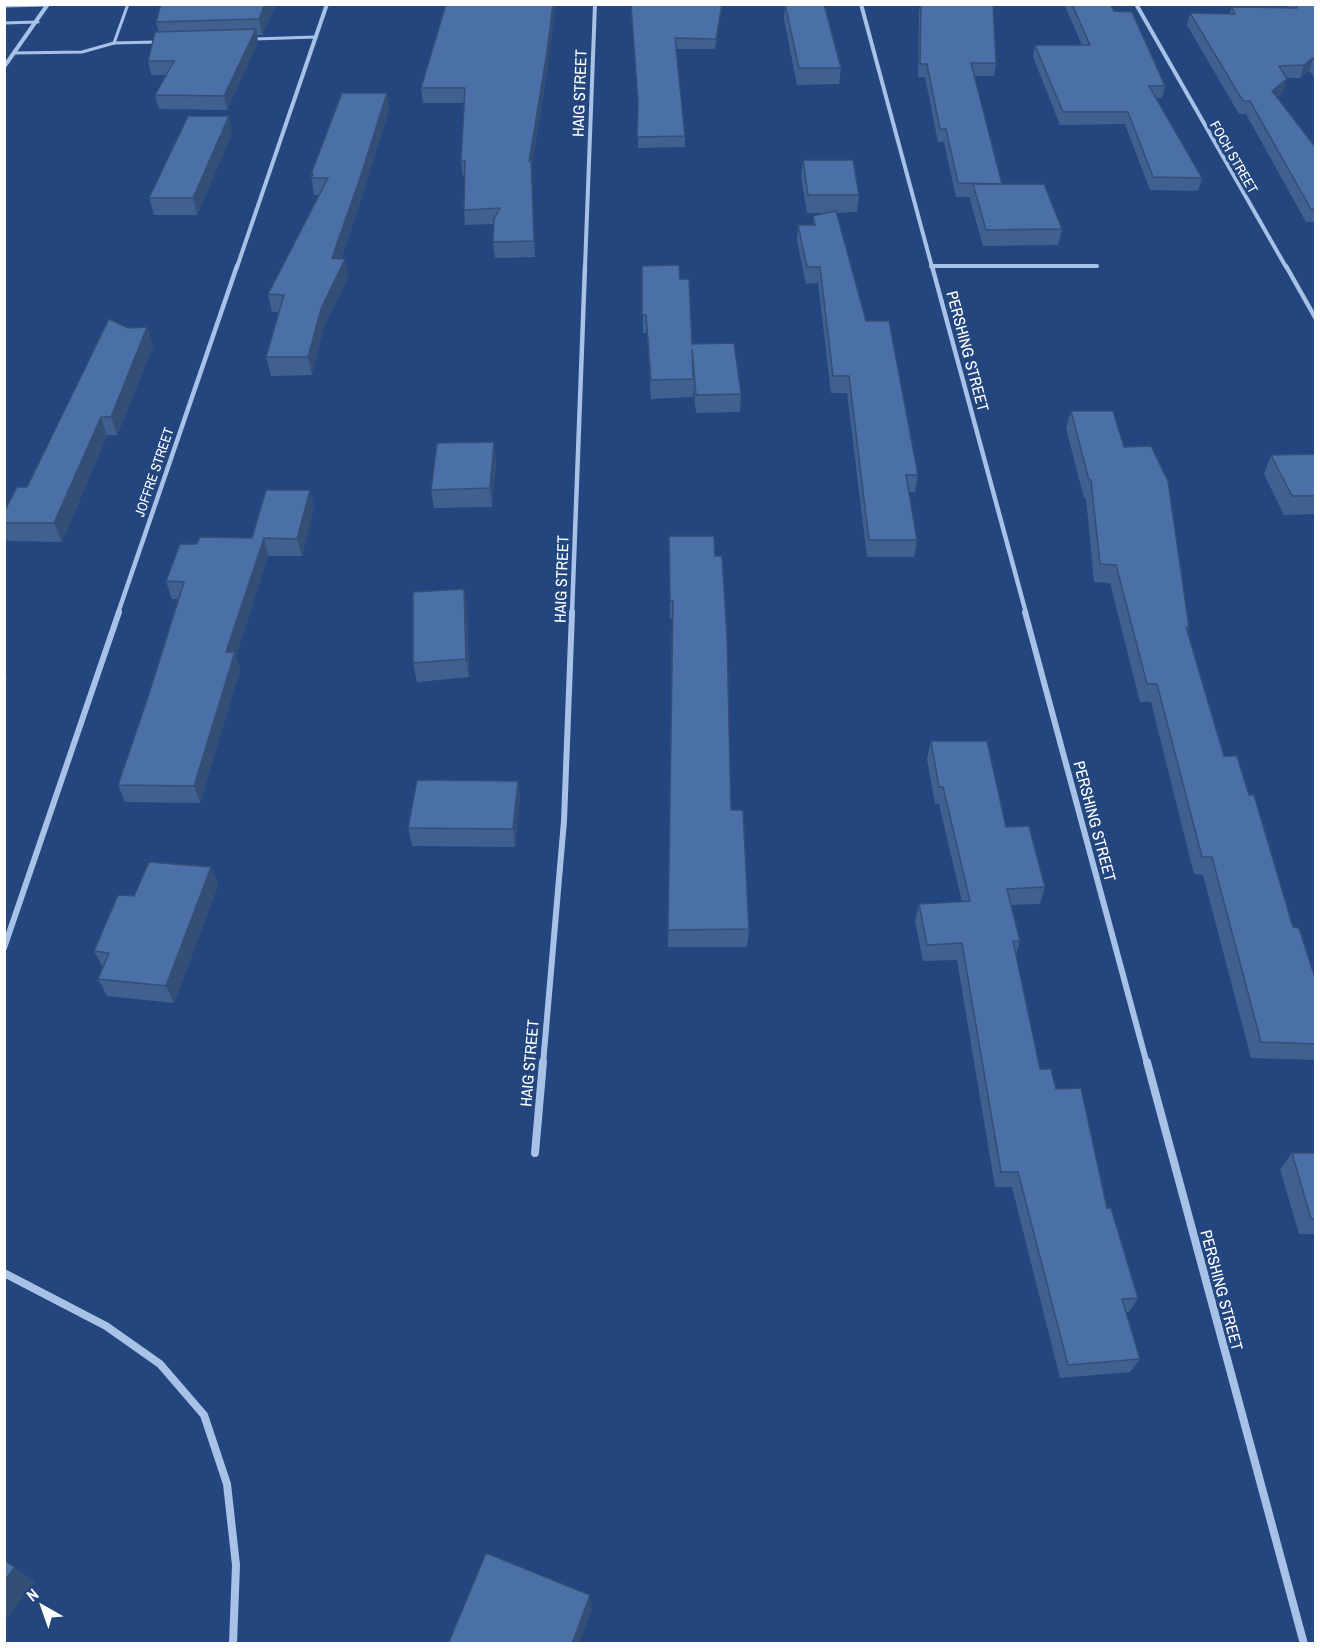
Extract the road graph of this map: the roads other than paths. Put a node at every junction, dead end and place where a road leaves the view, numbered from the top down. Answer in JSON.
{"nodes":[{"id":1,"x":128,"y":4,"type":"edge"},
{"id":2,"x":327,"y":4,"type":"edge"},
{"id":3,"x":595,"y":4,"type":"edge"},
{"id":4,"x":861,"y":4,"type":"edge"},
{"id":5,"x":1136,"y":4,"type":"edge"},
{"id":6,"x":47,"y":5,"type":"edge"},
{"id":7,"x":4,"y":6,"type":"edge"},
{"id":8,"x":38,"y":22,"type":"junction"},
{"id":9,"x":4,"y":23,"type":"edge"},
{"id":10,"x":316,"y":37,"type":"junction"},
{"id":11,"x":244,"y":39,"type":"edge"},
{"id":12,"x":161,"y":42,"type":"edge"},
{"id":13,"x":114,"y":43,"type":"junction"},
{"id":14,"x":14,"y":53,"type":"junction"},
{"id":15,"x":10,"y":59,"type":"junction"},
{"id":16,"x":4,"y":60,"type":"edge"},
{"id":17,"x":4,"y":66,"type":"edge"},
{"id":18,"x":931,"y":266,"type":"junction"},
{"id":19,"x":1097,"y":266,"type":"dead end"},
{"id":20,"x":1316,"y":319,"type":"edge"},
{"id":21,"x":4,"y":948,"type":"edge"},
{"id":22,"x":535,"y":1153,"type":"dead end"},
{"id":23,"x":4,"y":1273,"type":"edge"},
{"id":24,"x":233,"y":1644,"type":"edge"},
{"id":25,"x":1304,"y":1644,"type":"edge"}],
"edges":[{"from":1,"to":13,"type":"lane"},
{"from":2,"to":10,"type":"street","name":"JOFFRE STREET"},
{"from":3,"to":22,"type":"street","name":"HAIG STREET"},
{"from":4,"to":18,"type":"street","name":"PERSHING STREET"},
{"from":5,"to":20,"type":"street","name":"FOCH STREET"},
{"from":6,"to":7,"type":"lane"},
{"from":6,"to":8,"type":"street"},
{"from":8,"to":9,"type":"lane"},
{"from":8,"to":14,"type":"street"},
{"from":10,"to":11,"type":"lane"},
{"from":10,"to":21,"type":"street","name":"JOFFRE STREET"},
{"from":12,"to":13,"type":"lane"},
{"from":13,"to":14,"type":"lane"},
{"from":14,"to":15,"type":"street"},
{"from":15,"to":16,"type":"lane"},
{"from":15,"to":17,"type":"street"},
{"from":18,"to":19,"type":"lane"},
{"from":18,"to":25,"type":"street","name":"PERSHING STREET"},
{"from":23,"to":24,"type":"street"}]}
